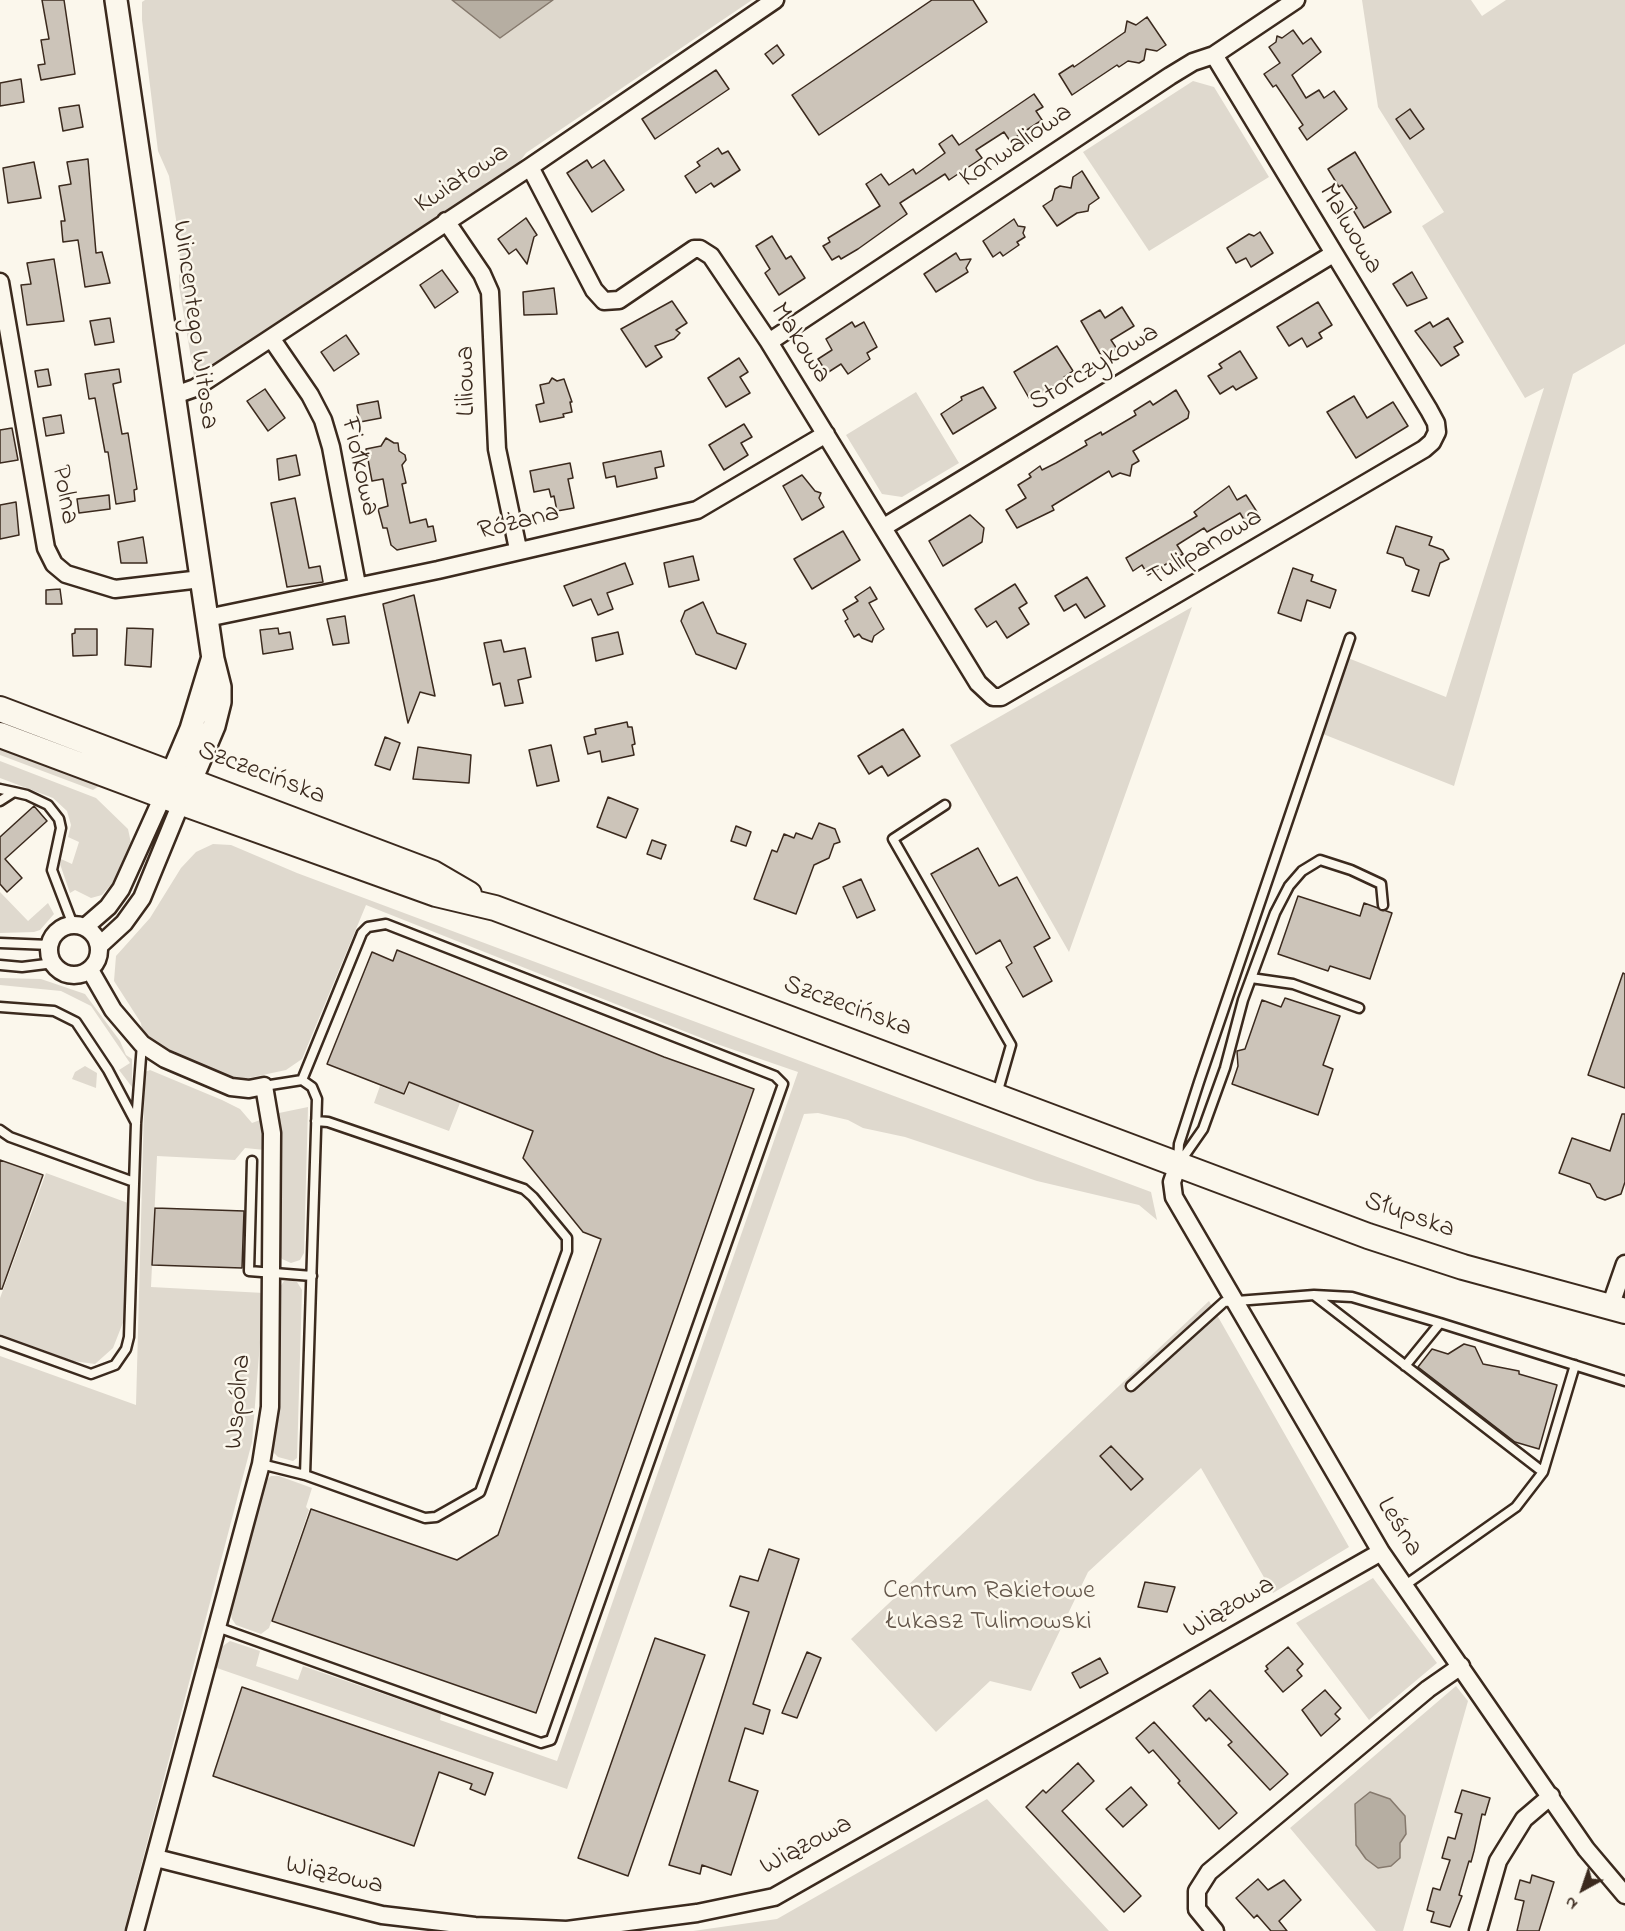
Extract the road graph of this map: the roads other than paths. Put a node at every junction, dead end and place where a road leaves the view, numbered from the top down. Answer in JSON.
{"nodes":[{"id":1,"x":116,"y":0,"type":"edge"},
{"id":2,"x":775,"y":0,"type":"edge"},
{"id":3,"x":1296,"y":0,"type":"edge"},
{"id":4,"x":1214,"y":55,"type":"junction"},
{"id":5,"x":530,"y":167,"type":"junction"},
{"id":6,"x":446,"y":221,"type":"junction"},
{"id":7,"x":1333,"y":254,"type":"junction"},
{"id":8,"x":0,"y":282,"type":"edge"},
{"id":9,"x":271,"y":338,"type":"junction"},
{"id":10,"x":769,"y":342,"type":"junction"},
{"id":11,"x":175,"y":395,"type":"junction"},
{"id":12,"x":1437,"y":432,"type":"joint"},
{"id":13,"x":826,"y":434,"type":"junction"},
{"id":14,"x":884,"y":527,"type":"junction"},
{"id":15,"x":518,"y":549,"type":"junction"},
{"id":16,"x":201,"y":579,"type":"junction"},
{"id":17,"x":357,"y":585,"type":"junction"},
{"id":18,"x":207,"y":618,"type":"junction"},
{"id":19,"x":1350,"y":638,"type":"dead end"},
{"id":20,"x":993,"y":697,"type":"joint"},
{"id":21,"x":0,"y":709,"type":"edge"},
{"id":22,"x":0,"y":735,"type":"edge"},
{"id":23,"x":181,"y":777,"type":"junction"},
{"id":24,"x":0,"y":789,"type":"edge"},
{"id":25,"x":14,"y":792,"type":"junction"},
{"id":26,"x":172,"y":800,"type":"junction"},
{"id":27,"x":0,"y":801,"type":"edge"},
{"id":28,"x":945,"y":805,"type":"dead end"},
{"id":29,"x":1383,"y":905,"type":"dead end"},
{"id":30,"x":495,"y":908,"type":"junction"},
{"id":31,"x":79,"y":926,"type":"junction"},
{"id":32,"x":0,"y":943,"type":"edge"},
{"id":33,"x":50,"y":945,"type":"junction"},
{"id":34,"x":99,"y":946,"type":"junction"},
{"id":35,"x":54,"y":963,"type":"junction"},
{"id":36,"x":0,"y":965,"type":"edge"},
{"id":37,"x":90,"y":970,"type":"junction"},
{"id":38,"x":1251,"y":978,"type":"junction"},
{"id":39,"x":0,"y":1006,"type":"edge"},
{"id":40,"x":1359,"y":1008,"type":"dead end"},
{"id":41,"x":142,"y":1044,"type":"junction"},
{"id":42,"x":302,"y":1080,"type":"junction"},
{"id":43,"x":264,"y":1086,"type":"junction"},
{"id":44,"x":996,"y":1097,"type":"junction"},
{"id":45,"x":316,"y":1121,"type":"junction"},
{"id":46,"x":136,"y":1123,"type":"junction"},
{"id":47,"x":0,"y":1130,"type":"edge"},
{"id":48,"x":252,"y":1161,"type":"dead end"},
{"id":49,"x":1178,"y":1165,"type":"junction"},
{"id":50,"x":134,"y":1182,"type":"junction"},
{"id":51,"x":1625,"y":1264,"type":"edge"},
{"id":52,"x":270,"y":1272,"type":"junction"},
{"id":53,"x":312,"y":1276,"type":"junction"},
{"id":54,"x":1314,"y":1295,"type":"junction"},
{"id":55,"x":1234,"y":1301,"type":"junction"},
{"id":56,"x":1618,"y":1309,"type":"edge"},
{"id":57,"x":1440,"y":1323,"type":"junction"},
{"id":58,"x":0,"y":1341,"type":"edge"},
{"id":59,"x":1575,"y":1365,"type":"junction"},
{"id":60,"x":1405,"y":1366,"type":"junction"},
{"id":61,"x":1625,"y":1381,"type":"edge"},
{"id":62,"x":1131,"y":1386,"type":"dead end"},
{"id":63,"x":261,"y":1464,"type":"junction"},
{"id":64,"x":1542,"y":1472,"type":"junction"},
{"id":65,"x":305,"y":1475,"type":"junction"},
{"id":66,"x":1381,"y":1552,"type":"junction"},
{"id":67,"x":1404,"y":1586,"type":"junction"},
{"id":68,"x":217,"y":1627,"type":"junction"},
{"id":69,"x":1461,"y":1666,"type":"junction"},
{"id":70,"x":1551,"y":1796,"type":"junction"},
{"id":71,"x":156,"y":1858,"type":"junction"},
{"id":72,"x":1625,"y":1895,"type":"edge"},
{"id":73,"x":135,"y":1931,"type":"edge"},
{"id":74,"x":1215,"y":1931,"type":"edge"},
{"id":75,"x":1478,"y":1931,"type":"edge"}],
"edges":[{"from":1,"to":11,"type":"street","name":"Wincentego Witosa"},
{"from":2,"to":5,"type":"street","name":"Kwiatowa"},
{"from":3,"to":4,"type":"street","name":"Konwaliowa"},
{"from":4,"to":7,"type":"street","name":"Malwowa"},
{"from":4,"to":10,"type":"street","name":"Konwaliowa"},
{"from":5,"to":6,"type":"street","name":"Kwiatowa"},
{"from":5,"to":10,"type":"street","name":"Makowa"},
{"from":6,"to":9,"type":"street","name":"Kwiatowa"},
{"from":6,"to":15,"type":"street","name":"Liliowa"},
{"from":7,"to":12,"type":"street","name":"Malwowa"},
{"from":7,"to":14,"type":"street","name":"Storczykowa"},
{"from":8,"to":16,"type":"street","name":"Polna"},
{"from":9,"to":11,"type":"street","name":"Kwiatowa"},
{"from":9,"to":17,"type":"street","name":"Fiołkowa"},
{"from":10,"to":13,"type":"street","name":"Makowa"},
{"from":11,"to":16,"type":"street","name":"Wincentego Witosa"},
{"from":12,"to":20,"type":"street","name":"Tulipanowa"},
{"from":13,"to":14,"type":"street","name":"Makowa"},
{"from":13,"to":15,"type":"street","name":"Różana"},
{"from":14,"to":20,"type":"street","name":"Makowa"},
{"from":15,"to":17,"type":"street","name":"Różana"},
{"from":16,"to":18,"type":"street","name":"Wincentego Witosa"},
{"from":17,"to":18,"type":"street","name":"Różana"},
{"from":18,"to":23,"type":"street","name":"Wincentego Witosa"},
{"from":19,"to":49,"type":"lane"},
{"from":21,"to":23,"type":"main road","name":"Szczecińska"},
{"from":22,"to":26,"type":"main road","name":"Szczecińska"},
{"from":23,"to":26,"type":"street","name":"Wincentego Witosa"},
{"from":23,"to":30,"type":"main road","name":"Szczecińska"},
{"from":24,"to":25,"type":"lane"},
{"from":25,"to":27,"type":"lane"},
{"from":25,"to":31,"type":"lane"},
{"from":26,"to":30,"type":"main road","name":"Szczecińska"},
{"from":26,"to":31,"type":"street"},
{"from":26,"to":34,"type":"street"},
{"from":28,"to":44,"type":"lane"},
{"from":29,"to":38,"type":"lane"},
{"from":30,"to":44,"type":"main road","name":"Szczecińska"},
{"from":31,"to":33,"type":"street"},
{"from":31,"to":34,"type":"street"},
{"from":32,"to":33,"type":"lane"},
{"from":33,"to":35,"type":"street"},
{"from":34,"to":37,"type":"street"},
{"from":35,"to":36,"type":"lane"},
{"from":35,"to":37,"type":"street"},
{"from":37,"to":41,"type":"street"},
{"from":38,"to":40,"type":"lane"},
{"from":38,"to":49,"type":"lane"},
{"from":39,"to":46,"type":"lane"},
{"from":41,"to":43,"type":"street"},
{"from":41,"to":46,"type":"lane"},
{"from":42,"to":43,"type":"lane"},
{"from":42,"to":45,"type":"lane"},
{"from":42,"to":68,"type":"lane"},
{"from":43,"to":52,"type":"street","name":"Wspólna"},
{"from":44,"to":49,"type":"main road","name":"Szczecińska"},
{"from":45,"to":53,"type":"lane"},
{"from":45,"to":65,"type":"lane"},
{"from":46,"to":50,"type":"lane"},
{"from":47,"to":50,"type":"lane"},
{"from":48,"to":52,"type":"lane"},
{"from":49,"to":55,"type":"street","name":"Leśna"},
{"from":49,"to":56,"type":"main road","name":"Słupska"},
{"from":50,"to":58,"type":"lane"},
{"from":51,"to":56,"type":"street"},
{"from":52,"to":53,"type":"lane"},
{"from":52,"to":63,"type":"street","name":"Wspólna"},
{"from":53,"to":65,"type":"lane"},
{"from":54,"to":55,"type":"lane"},
{"from":54,"to":57,"type":"lane"},
{"from":54,"to":60,"type":"lane"},
{"from":55,"to":62,"type":"lane"},
{"from":55,"to":66,"type":"street","name":"Leśna"},
{"from":57,"to":59,"type":"lane"},
{"from":57,"to":60,"type":"lane"},
{"from":59,"to":61,"type":"lane"},
{"from":59,"to":64,"type":"lane"},
{"from":60,"to":64,"type":"lane"},
{"from":63,"to":65,"type":"lane"},
{"from":63,"to":68,"type":"street","name":"Wspólna"},
{"from":64,"to":67,"type":"lane"},
{"from":66,"to":67,"type":"street","name":"Leśna"},
{"from":66,"to":71,"type":"street","name":"Wiązowa"},
{"from":67,"to":69,"type":"street","name":"Leśna"},
{"from":68,"to":71,"type":"street","name":"Wspólna"},
{"from":69,"to":70,"type":"street","name":"Leśna"},
{"from":69,"to":74,"type":"street"},
{"from":70,"to":72,"type":"street","name":"Leśna"},
{"from":70,"to":75,"type":"street"},
{"from":71,"to":73,"type":"street","name":"Wspólna"}]}
